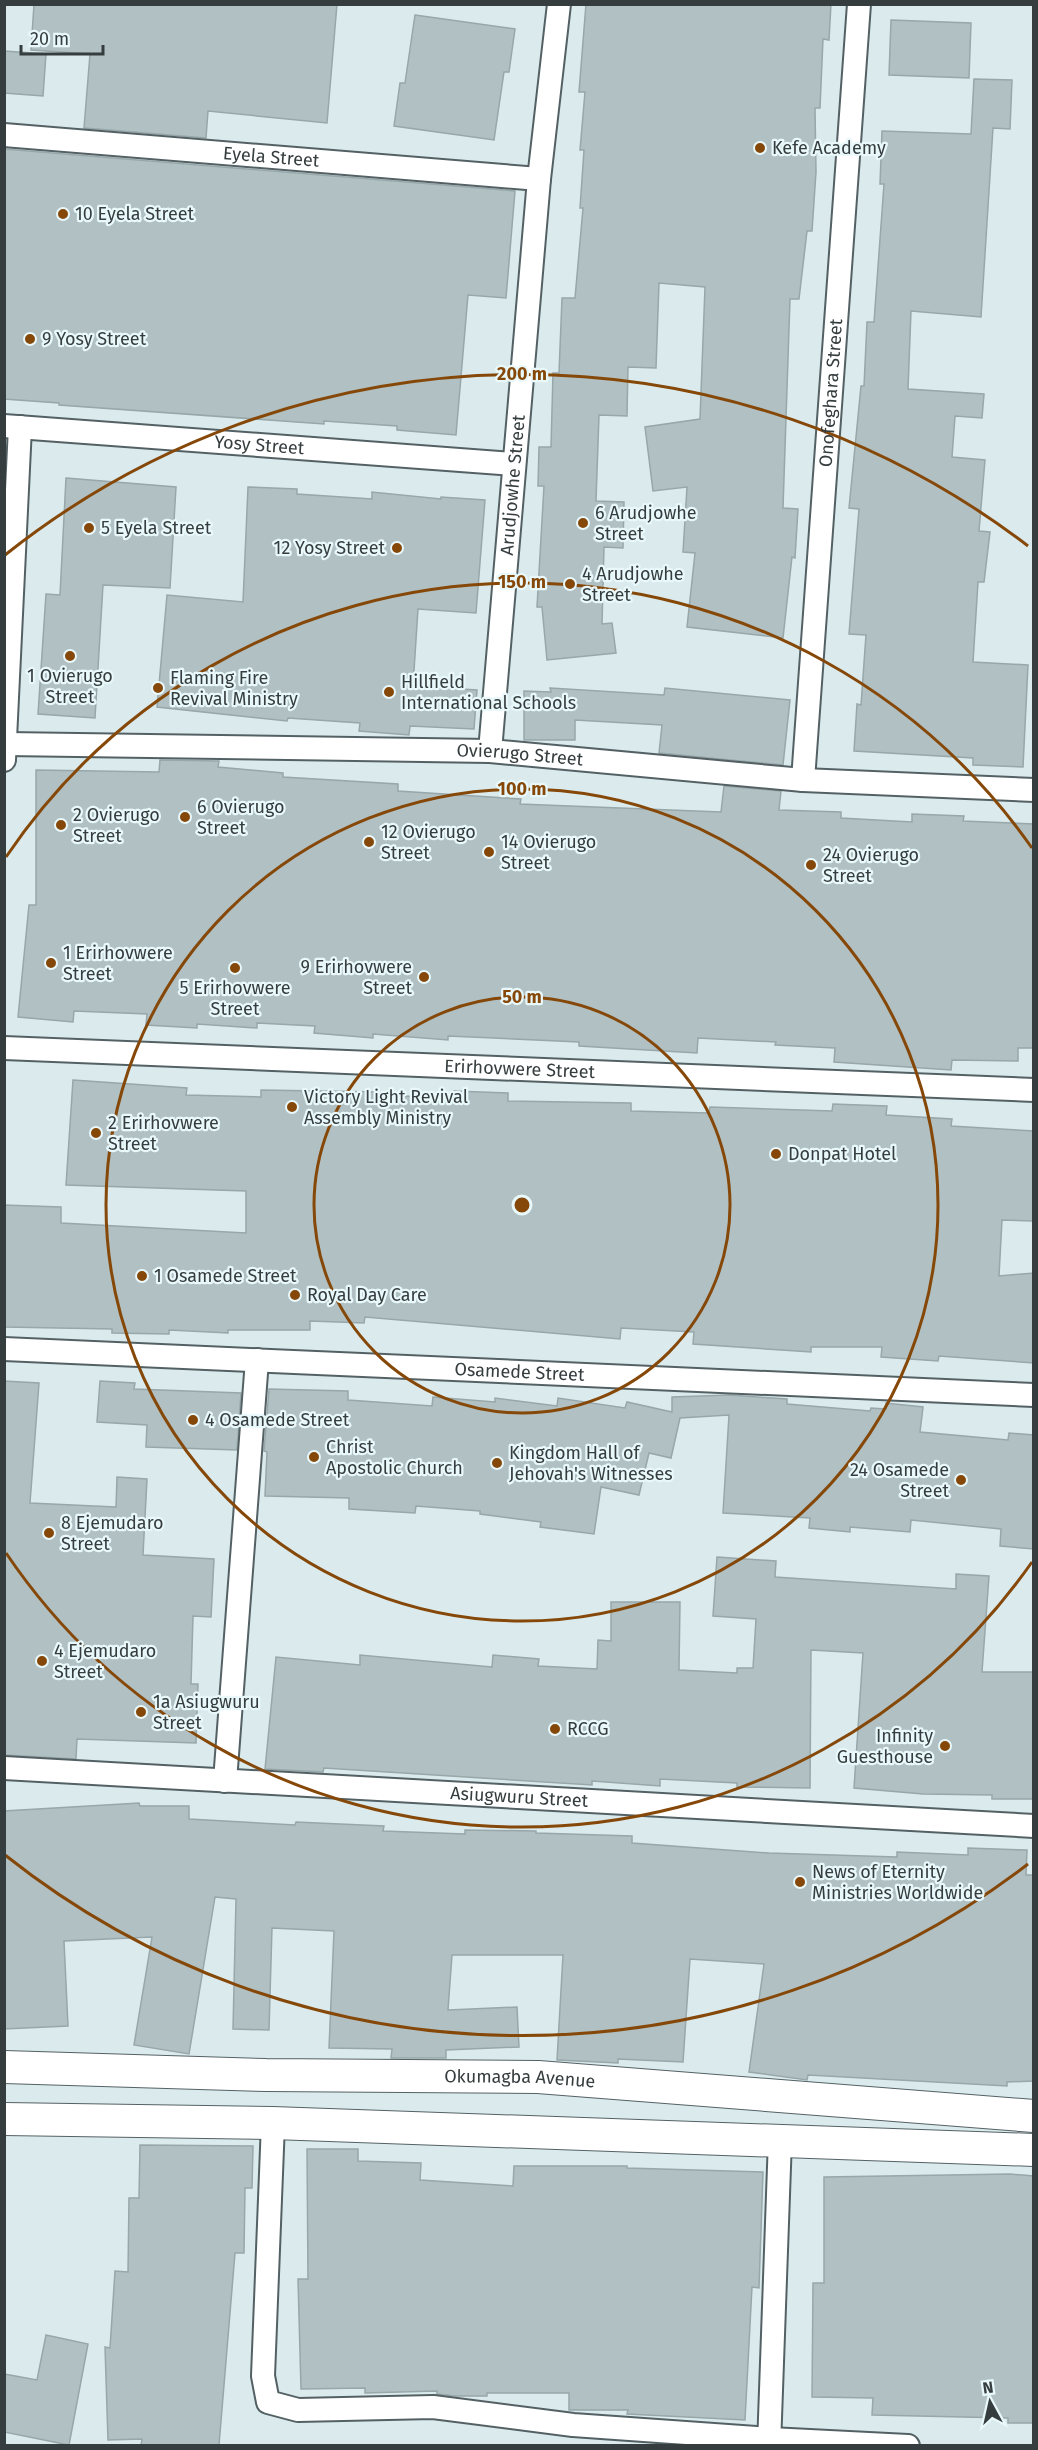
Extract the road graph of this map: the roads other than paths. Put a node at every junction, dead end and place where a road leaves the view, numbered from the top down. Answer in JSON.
{"nodes":[{"id":1,"x":559,"y":4,"type":"edge"},
{"id":2,"x":859,"y":4,"type":"edge"},
{"id":3,"x":4,"y":135,"type":"edge"},
{"id":4,"x":539,"y":179,"type":"junction"},
{"id":5,"x":12,"y":427,"type":"edge"},
{"id":6,"x":514,"y":464,"type":"junction"},
{"id":7,"x":490,"y":751,"type":"junction"},
{"id":8,"x":5,"y":752,"type":"edge"},
{"id":9,"x":803,"y":780,"type":"junction"},
{"id":10,"x":1034,"y":790,"type":"edge"},
{"id":11,"x":4,"y":1048,"type":"edge"},
{"id":12,"x":1034,"y":1090,"type":"edge"},
{"id":13,"x":4,"y":1349,"type":"edge"},
{"id":14,"x":257,"y":1360,"type":"junction"},
{"id":15,"x":1034,"y":1395,"type":"edge"},
{"id":16,"x":4,"y":1768,"type":"edge"},
{"id":17,"x":225,"y":1781,"type":"junction"},
{"id":18,"x":1034,"y":1826,"type":"edge"},
{"id":19,"x":4,"y":2067,"type":"edge"},
{"id":20,"x":1034,"y":2116,"type":"edge"},
{"id":21,"x":4,"y":2119,"type":"edge"},
{"id":22,"x":273,"y":2123,"type":"junction"},
{"id":23,"x":780,"y":2139,"type":"junction"},
{"id":24,"x":1034,"y":2150,"type":"edge"},
{"id":25,"x":769,"y":2442,"type":"edge"},
{"id":26,"x":908,"y":2445,"type":"edge"}],
"edges":[{"from":1,"to":4,"type":"street","name":"Arudjowhe Street"},
{"from":2,"to":9,"type":"street","name":"Onofeghara Street"},
{"from":3,"to":4,"type":"street","name":"Eyela Street"},
{"from":4,"to":6,"type":"street","name":"Arudjowhe Street"},
{"from":5,"to":6,"type":"street","name":"Yosy Street"},
{"from":5,"to":8,"type":"street"},
{"from":6,"to":7,"type":"street","name":"Arudjowhe Street"},
{"from":7,"to":8,"type":"street","name":"Ovierugo Street"},
{"from":7,"to":9,"type":"street","name":"Ovierugo Street"},
{"from":9,"to":10,"type":"street","name":"Ovierugo Street"},
{"from":11,"to":12,"type":"street","name":"Erirhovwere Street"},
{"from":13,"to":14,"type":"street","name":"Osamede Street"},
{"from":14,"to":15,"type":"street","name":"Osamede Street"},
{"from":14,"to":17,"type":"street"},
{"from":16,"to":17,"type":"street","name":"Asiugwuru Street"},
{"from":17,"to":18,"type":"street","name":"Asiugwuru Street"},
{"from":19,"to":20,"type":"main road","name":"Okumagba Avenue"},
{"from":21,"to":22,"type":"main road"},
{"from":22,"to":23,"type":"main road"},
{"from":22,"to":25,"type":"street"},
{"from":23,"to":24,"type":"main road"},
{"from":23,"to":25,"type":"street"},
{"from":25,"to":26,"type":"street"}]}
